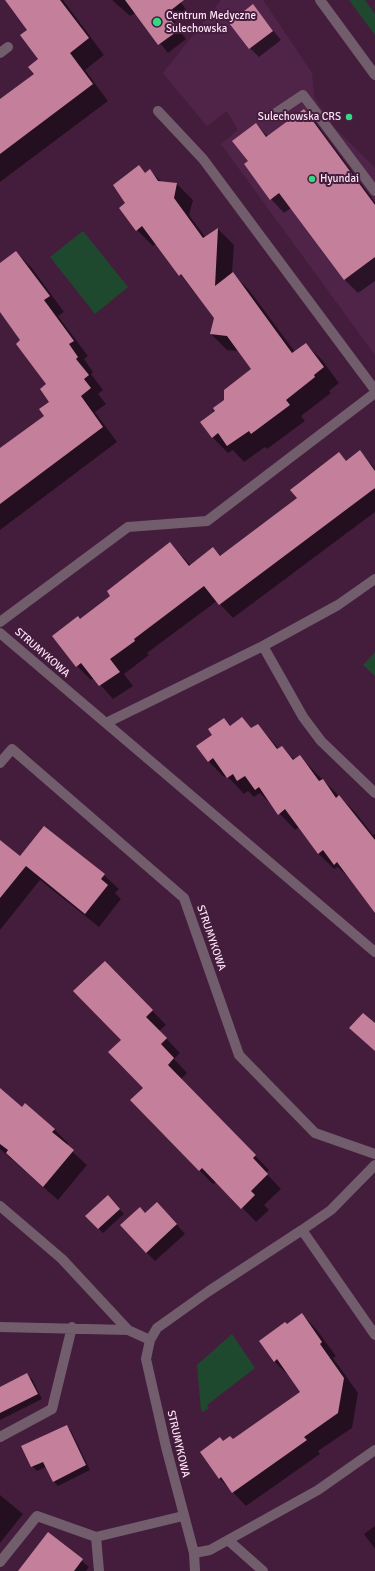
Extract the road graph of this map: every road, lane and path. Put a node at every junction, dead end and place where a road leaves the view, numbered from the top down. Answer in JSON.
{"nodes":[{"id":1,"x":320,"y":0,"type":"edge"},
{"id":2,"x":375,"y":75,"type":"edge"},
{"id":3,"x":158,"y":111,"type":"dead end"},
{"id":4,"x":270,"y":117,"type":"dead end"},
{"id":5,"x":375,"y":191,"type":"edge"},
{"id":6,"x":375,"y":390,"type":"edge"},
{"id":7,"x":375,"y":393,"type":"edge"},
{"id":8,"x":375,"y":579,"type":"edge"},
{"id":9,"x":0,"y":622,"type":"edge"},
{"id":10,"x":0,"y":633,"type":"edge"},
{"id":11,"x":263,"y":646,"type":"junction"},
{"id":12,"x":106,"y":723,"type":"junction"},
{"id":13,"x":0,"y":763,"type":"edge"},
{"id":14,"x":375,"y":793,"type":"edge"},
{"id":15,"x":375,"y":952,"type":"edge"},
{"id":16,"x":375,"y":1154,"type":"edge"},
{"id":17,"x":375,"y":1165,"type":"edge"},
{"id":18,"x":0,"y":1206,"type":"edge"},
{"id":19,"x":302,"y":1230,"type":"junction"},
{"id":20,"x":0,"y":1327,"type":"edge"},
{"id":21,"x":72,"y":1327,"type":"junction"},
{"id":22,"x":128,"y":1330,"type":"junction"},
{"id":23,"x":375,"y":1335,"type":"edge"},
{"id":24,"x":150,"y":1340,"type":"junction"},
{"id":25,"x":0,"y":1437,"type":"edge"},
{"id":26,"x":375,"y":1450,"type":"edge"},
{"id":27,"x":183,"y":1516,"type":"junction"},
{"id":28,"x":96,"y":1536,"type":"junction"},
{"id":29,"x":228,"y":1540,"type":"junction"},
{"id":30,"x":194,"y":1553,"type":"junction"},
{"id":31,"x":0,"y":1562,"type":"edge"},
{"id":32,"x":100,"y":1571,"type":"edge"},
{"id":33,"x":195,"y":1571,"type":"edge"},
{"id":34,"x":263,"y":1571,"type":"edge"}],
"edges":[{"from":1,"to":2,"type":"street"},
{"from":3,"to":6,"type":"street"},
{"from":4,"to":5,"type":"street"},
{"from":7,"to":9,"type":"street"},
{"from":8,"to":11,"type":"street"},
{"from":10,"to":12,"type":"street","name":"STRUMYKOWA"},
{"from":11,"to":12,"type":"street"},
{"from":11,"to":14,"type":"street"},
{"from":12,"to":15,"type":"street","name":"STRUMYKOWA"},
{"from":13,"to":16,"type":"street","name":"STRUMYKOWA"},
{"from":17,"to":19,"type":"street","name":"STRUMYKOWA"},
{"from":18,"to":22,"type":"street"},
{"from":19,"to":23,"type":"street"},
{"from":19,"to":24,"type":"street","name":"STRUMYKOWA"},
{"from":20,"to":21,"type":"street"},
{"from":21,"to":22,"type":"street"},
{"from":21,"to":25,"type":"street"},
{"from":22,"to":24,"type":"street"},
{"from":24,"to":27,"type":"street","name":"STRUMYKOWA"},
{"from":26,"to":29,"type":"street"},
{"from":27,"to":28,"type":"street"},
{"from":27,"to":30,"type":"street","name":"STRUMYKOWA"},
{"from":28,"to":31,"type":"street"},
{"from":28,"to":32,"type":"street"},
{"from":29,"to":30,"type":"street"},
{"from":29,"to":34,"type":"street"},
{"from":30,"to":33,"type":"street","name":"STRUMYKOWA"}]}
